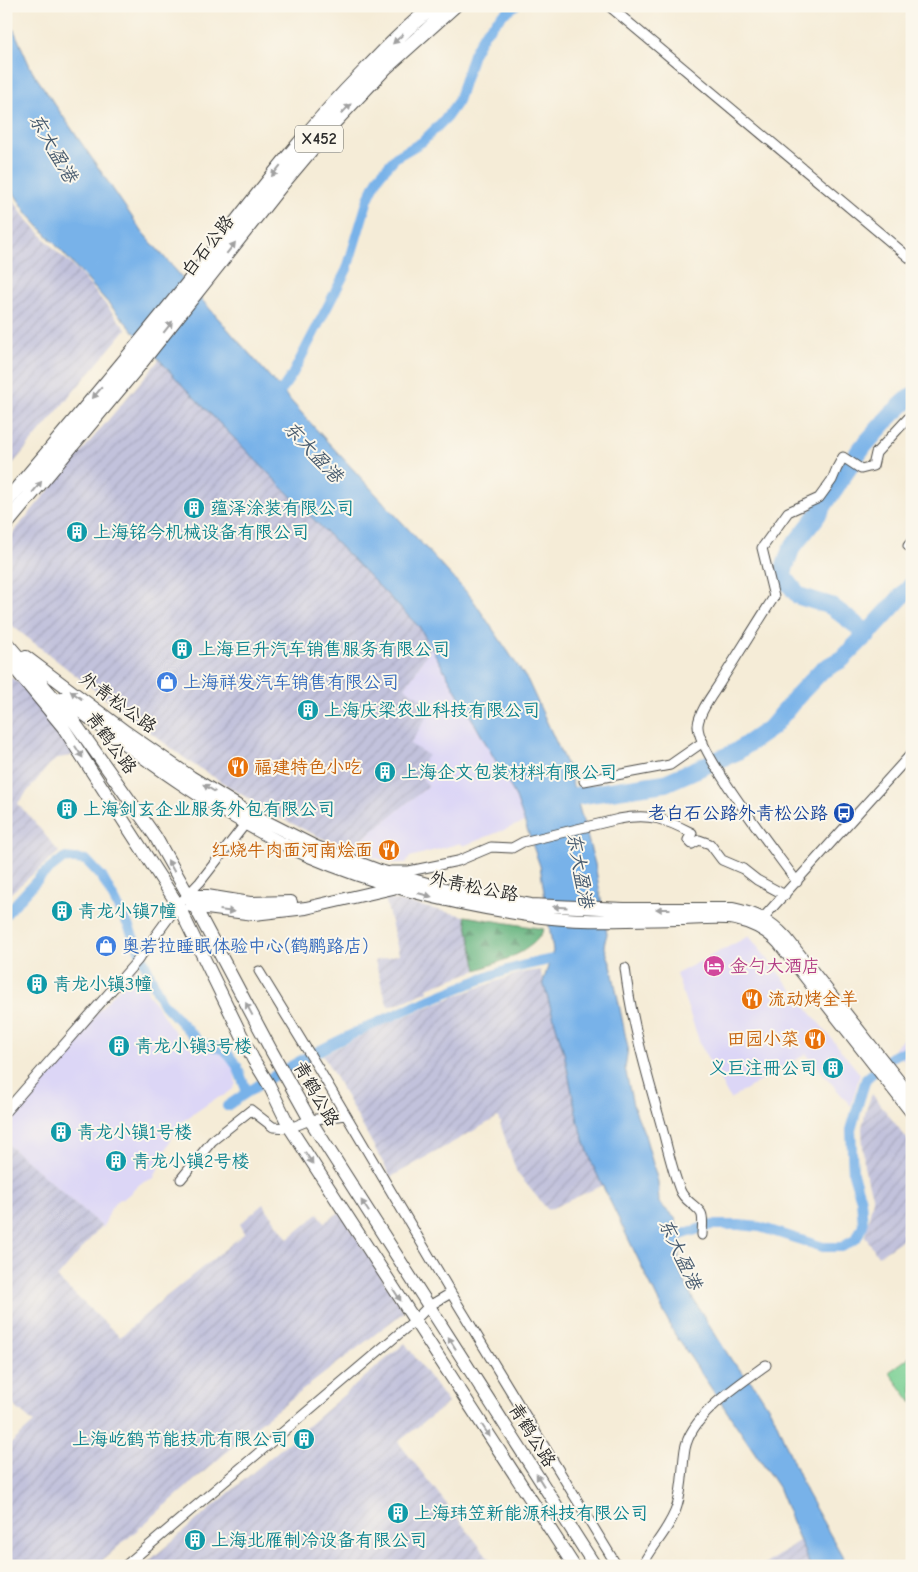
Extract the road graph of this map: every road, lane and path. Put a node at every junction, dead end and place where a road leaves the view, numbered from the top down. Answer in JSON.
{"nodes":[{"id":1,"x":434,"y":6,"type":"edge"},
{"id":2,"x":454,"y":6,"type":"edge"},
{"id":3,"x":609,"y":6,"type":"edge"},
{"id":4,"x":912,"y":260,"type":"edge"},
{"id":5,"x":196,"y":282,"type":"junction"},
{"id":6,"x":133,"y":361,"type":"junction"},
{"id":7,"x":912,"y":414,"type":"edge"},
{"id":8,"x":6,"y":502,"type":"edge"},
{"id":9,"x":6,"y":524,"type":"edge"},
{"id":10,"x":6,"y":642,"type":"edge"},
{"id":11,"x":6,"y":657,"type":"edge"},
{"id":12,"x":42,"y":683,"type":"junction"},
{"id":13,"x":705,"y":747,"type":"junction"},
{"id":14,"x":912,"y":753,"type":"edge"},
{"id":15,"x":584,"y":781,"type":"dead end"},
{"id":16,"x":249,"y":819,"type":"junction"},
{"id":17,"x":380,"y":877,"type":"junction"},
{"id":18,"x":400,"y":882,"type":"junction"},
{"id":19,"x":797,"y":882,"type":"junction"},
{"id":20,"x":785,"y":895,"type":"junction"},
{"id":21,"x":183,"y":901,"type":"junction"},
{"id":22,"x":195,"y":907,"type":"junction"},
{"id":23,"x":761,"y":922,"type":"junction"},
{"id":24,"x":625,"y":968,"type":"dead end"},
{"id":25,"x":259,"y":971,"type":"dead end"},
{"id":26,"x":881,"y":1066,"type":"junction"},
{"id":27,"x":912,"y":1098,"type":"edge"},
{"id":28,"x":6,"y":1111,"type":"edge"},
{"id":29,"x":912,"y":1113,"type":"edge"},
{"id":30,"x":345,"y":1115,"type":"junction"},
{"id":31,"x":310,"y":1120,"type":"junction"},
{"id":32,"x":290,"y":1128,"type":"junction"},
{"id":33,"x":181,"y":1179,"type":"dead end"},
{"id":34,"x":702,"y":1235,"type":"dead end"},
{"id":35,"x":451,"y":1293,"type":"junction"},
{"id":36,"x":429,"y":1306,"type":"junction"},
{"id":37,"x":414,"y":1321,"type":"junction"},
{"id":38,"x":766,"y":1365,"type":"dead end"},
{"id":39,"x":594,"y":1565,"type":"edge"},
{"id":40,"x":125,"y":1566,"type":"edge"},
{"id":41,"x":574,"y":1566,"type":"edge"},
{"id":42,"x":617,"y":1566,"type":"edge"},
{"id":43,"x":642,"y":1566,"type":"edge"}],
"edges":[{"from":1,"to":5,"type":"main road","name":"白石公路","number":"X452","one_way":true},
{"from":5,"to":2,"type":"main road","name":"白石公路","number":"X452","one_way":true},
{"from":3,"to":4,"type":"street"},
{"from":5,"to":6,"type":"main road","name":"白石公路","number":"X452"},
{"from":6,"to":8,"type":"main road","name":"白石公路","number":"X452","one_way":true},
{"from":9,"to":6,"type":"main road","name":"白石公路","number":"X452","one_way":true},
{"from":7,"to":13,"type":"street"},
{"from":10,"to":12,"type":"main road","name":"青鹤公路"},
{"from":16,"to":10,"type":"main road","name":"外青松公路","one_way":true},
{"from":11,"to":12,"type":"main road","name":"外青松公路"},
{"from":11,"to":21,"type":"main road","name":"青鹤公路","one_way":true},
{"from":12,"to":16,"type":"main road","name":"外青松公路"},
{"from":21,"to":12,"type":"main road","name":"青鹤公路","one_way":true},
{"from":13,"to":15,"type":"street"},
{"from":13,"to":19,"type":"street"},
{"from":14,"to":19,"type":"street"},
{"from":16,"to":17,"type":"main road","name":"外青松公路"},
{"from":16,"to":21,"type":"street"},
{"from":17,"to":18,"type":"main road","name":"外青松公路"},
{"from":17,"to":20,"type":"street"},
{"from":17,"to":21,"type":"main road"},
{"from":22,"to":18,"type":"main road","one_way":true},
{"from":18,"to":23,"type":"main road","name":"外青松公路"},
{"from":19,"to":20,"type":"street"},
{"from":20,"to":23,"type":"street"},
{"from":21,"to":22,"type":"main road"},
{"from":21,"to":28,"type":"street"},
{"from":21,"to":32,"type":"main road","name":"青鹤公路"},
{"from":31,"to":22,"type":"main road","name":"青鹤公路","one_way":true},
{"from":23,"to":26,"type":"main road","name":"外青松公路"},
{"from":24,"to":34,"type":"street"},
{"from":25,"to":30,"type":"street"},
{"from":26,"to":27,"type":"main road","name":"外青松公路"},
{"from":26,"to":29,"type":"main road","name":"外青松公路"},
{"from":30,"to":31,"type":"street"},
{"from":30,"to":35,"type":"street"},
{"from":31,"to":32,"type":"street"},
{"from":36,"to":31,"type":"main road","name":"青鹤公路","one_way":true},
{"from":32,"to":33,"type":"street"},
{"from":32,"to":37,"type":"main road","name":"青鹤公路","one_way":true},
{"from":35,"to":36,"type":"street"},
{"from":35,"to":42,"type":"street"},
{"from":36,"to":37,"type":"street"},
{"from":39,"to":36,"type":"main road","name":"青鹤公路","one_way":true},
{"from":37,"to":40,"type":"street"},
{"from":37,"to":41,"type":"main road","name":"青鹤公路","one_way":true},
{"from":38,"to":43,"type":"street"}]}
